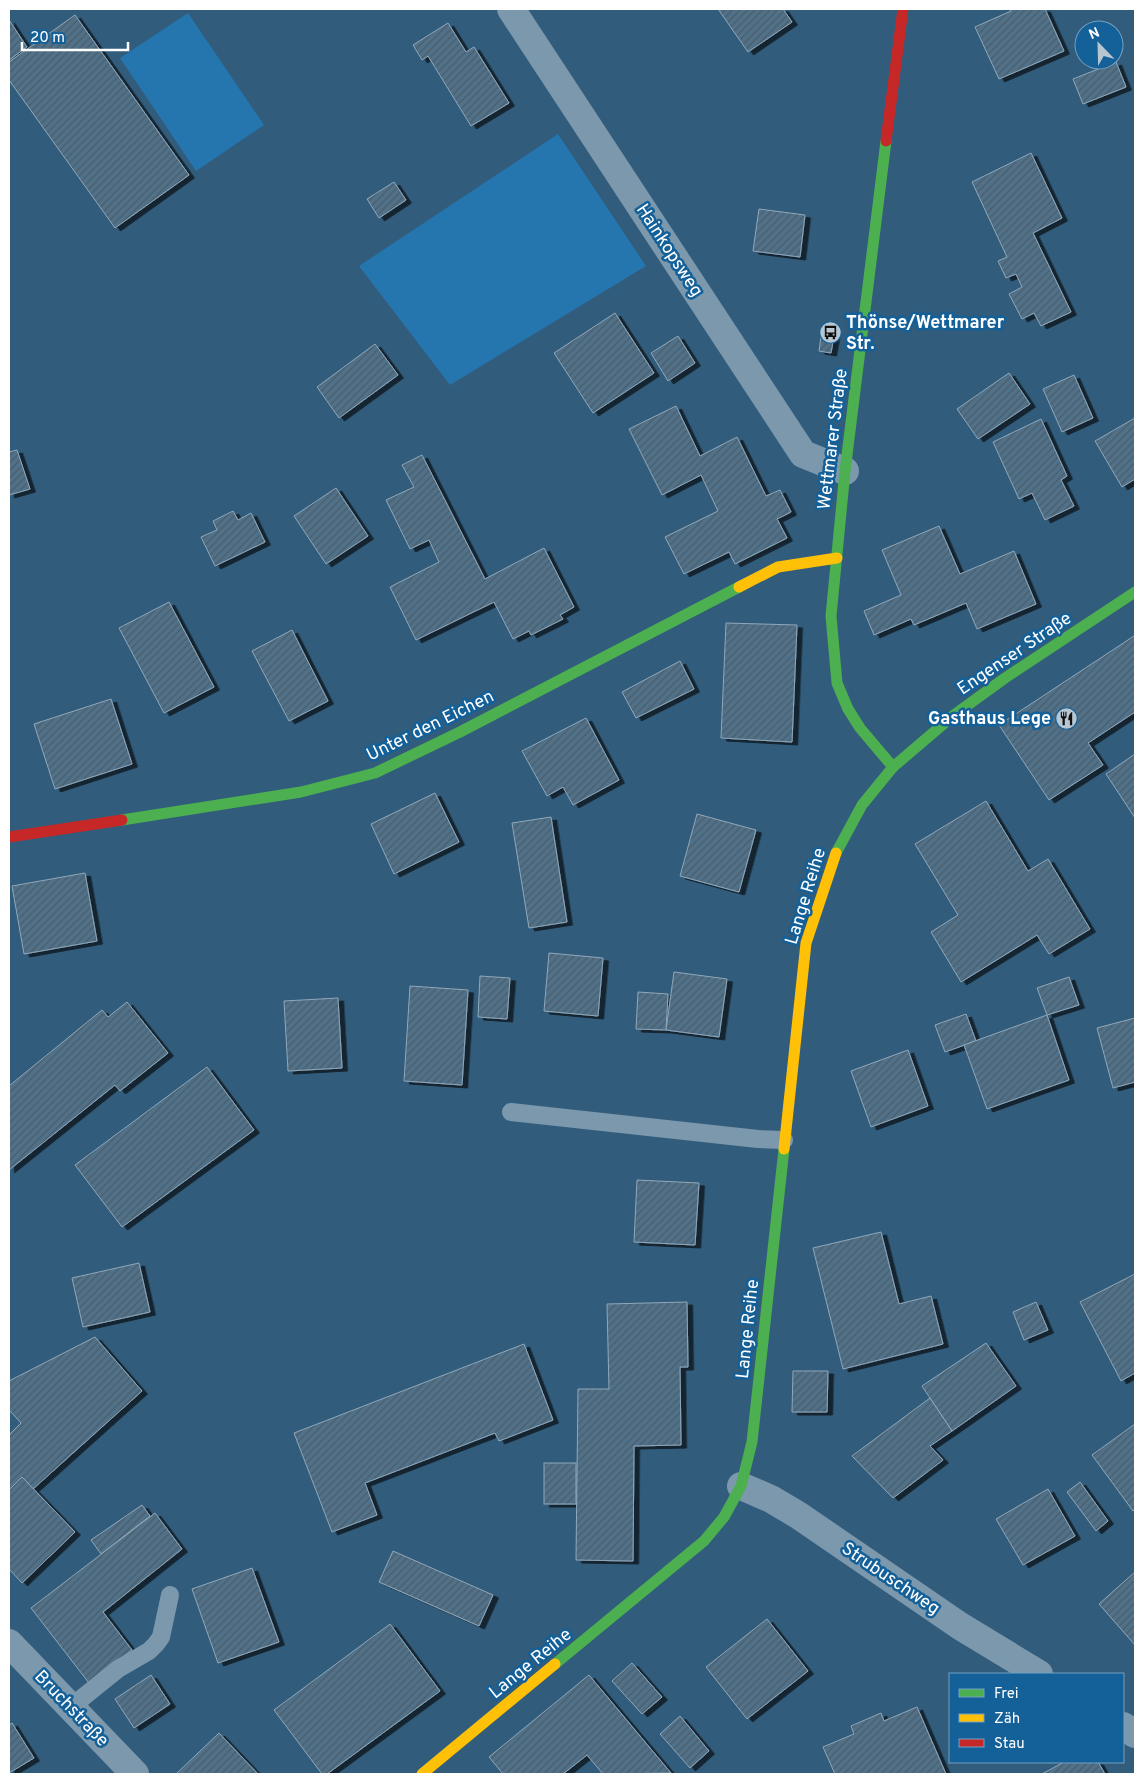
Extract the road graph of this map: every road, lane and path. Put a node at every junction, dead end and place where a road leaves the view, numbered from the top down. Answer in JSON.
{"nodes":[{"id":1,"x":511,"y":9,"type":"edge"},
{"id":2,"x":903,"y":9,"type":"edge"},
{"id":3,"x":845,"y":471,"type":"junction"},
{"id":4,"x":837,"y":558,"type":"junction"},
{"id":5,"x":1135,"y":592,"type":"edge"},
{"id":6,"x":893,"y":767,"type":"junction"},
{"id":7,"x":9,"y":837,"type":"edge"},
{"id":8,"x":511,"y":1112,"type":"dead end"},
{"id":9,"x":784,"y":1140,"type":"junction"},
{"id":10,"x":741,"y":1486,"type":"junction"},
{"id":11,"x":170,"y":1595,"type":"dead end"},
{"id":12,"x":9,"y":1643,"type":"edge"},
{"id":13,"x":1037,"y":1673,"type":"edge"},
{"id":14,"x":71,"y":1707,"type":"junction"},
{"id":15,"x":1124,"y":1727,"type":"edge"},
{"id":16,"x":1135,"y":1734,"type":"edge"},
{"id":17,"x":135,"y":1774,"type":"edge"},
{"id":18,"x":422,"y":1774,"type":"edge"}],
"edges":[{"from":1,"to":3,"type":"street","name":"Hainkopsweg"},
{"from":2,"to":3,"type":"street","name":"Wettmarer Straße"},
{"from":3,"to":4,"type":"street","name":"Wettmarer Straße"},
{"from":4,"to":6,"type":"street","name":"Wettmarer Straße"},
{"from":4,"to":7,"type":"street","name":"Unter den Eichen"},
{"from":5,"to":6,"type":"street","name":"Engenser Straße"},
{"from":6,"to":9,"type":"street","name":"Lange Reihe"},
{"from":8,"to":9,"type":"lane"},
{"from":9,"to":10,"type":"street","name":"Lange Reihe"},
{"from":10,"to":13,"type":"street","name":"Strubuschweg"},
{"from":10,"to":18,"type":"street","name":"Lange Reihe"},
{"from":11,"to":14,"type":"lane"},
{"from":12,"to":14,"type":"street","name":"Bruchstraße"},
{"from":14,"to":17,"type":"street","name":"Bruchstraße"},
{"from":15,"to":16,"type":"street"}]}
